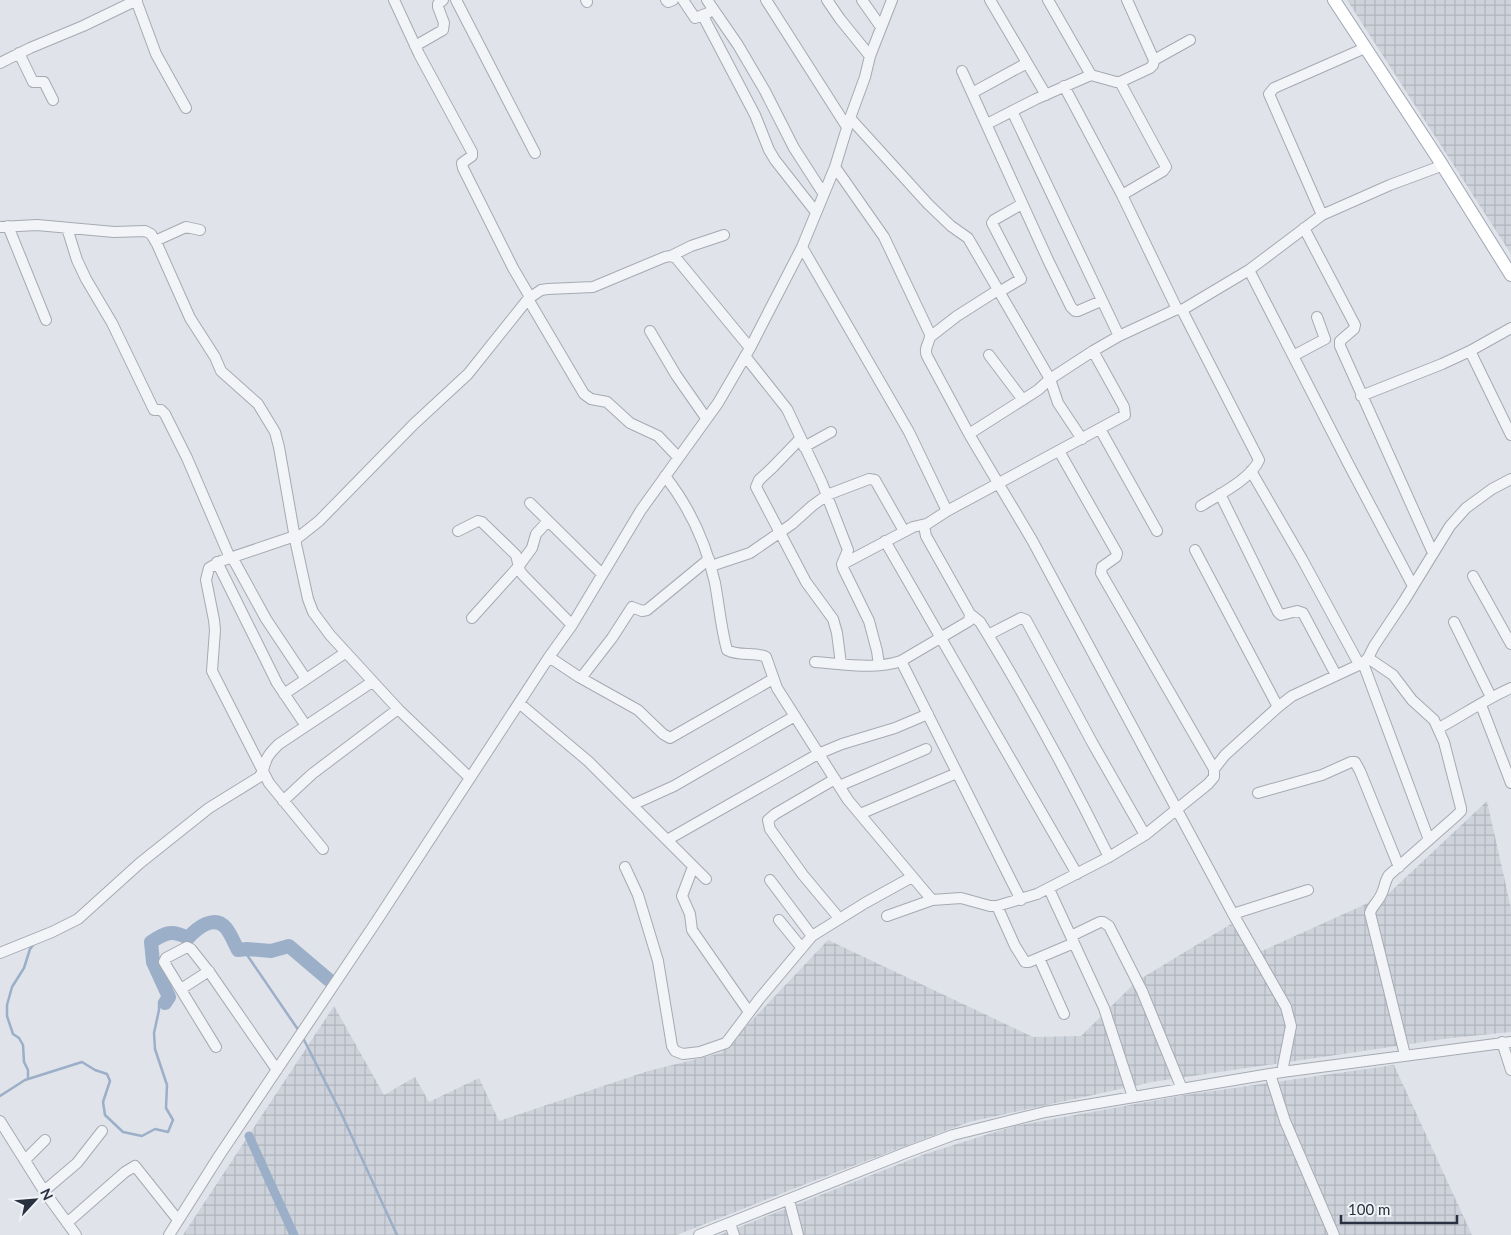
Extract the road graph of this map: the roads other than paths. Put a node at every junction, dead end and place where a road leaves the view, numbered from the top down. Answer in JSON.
{"nodes":[{"id":1,"x":136,"y":0,"type":"edge"},
{"id":2,"x":394,"y":0,"type":"edge"},
{"id":3,"x":443,"y":0,"type":"edge"},
{"id":4,"x":456,"y":0,"type":"edge"},
{"id":5,"x":666,"y":0,"type":"edge"},
{"id":6,"x":673,"y":0,"type":"edge"},
{"id":7,"x":683,"y":0,"type":"edge"},
{"id":8,"x":708,"y":0,"type":"edge"},
{"id":9,"x":766,"y":0,"type":"edge"},
{"id":10,"x":827,"y":0,"type":"edge"},
{"id":11,"x":862,"y":0,"type":"edge"},
{"id":12,"x":892,"y":0,"type":"edge"},
{"id":13,"x":990,"y":0,"type":"edge"},
{"id":14,"x":1048,"y":0,"type":"edge"},
{"id":15,"x":1127,"y":0,"type":"edge"},
{"id":16,"x":1334,"y":0,"type":"edge"},
{"id":17,"x":714,"y":9,"type":"junction"},
{"id":18,"x":703,"y":16,"type":"junction"},
{"id":19,"x":881,"y":27,"type":"junction"},
{"id":20,"x":1190,"y":40,"type":"dead end"},
{"id":21,"x":415,"y":46,"type":"junction"},
{"id":22,"x":1365,"y":48,"type":"junction"},
{"id":23,"x":19,"y":54,"type":"junction"},
{"id":24,"x":870,"y":56,"type":"junction"},
{"id":25,"x":1154,"y":60,"type":"junction"},
{"id":26,"x":0,"y":63,"type":"edge"},
{"id":27,"x":1026,"y":63,"type":"junction"},
{"id":28,"x":962,"y":71,"type":"dead end"},
{"id":29,"x":1091,"y":75,"type":"junction"},
{"id":30,"x":1120,"y":82,"type":"junction"},
{"id":31,"x":1064,"y":86,"type":"junction"},
{"id":32,"x":972,"y":93,"type":"junction"},
{"id":33,"x":1046,"y":95,"type":"junction"},
{"id":34,"x":53,"y":100,"type":"dead end"},
{"id":35,"x":186,"y":108,"type":"dead end"},
{"id":36,"x":1012,"y":111,"type":"junction"},
{"id":37,"x":848,"y":122,"type":"junction"},
{"id":38,"x":987,"y":124,"type":"junction"},
{"id":39,"x":535,"y":153,"type":"dead end"},
{"id":40,"x":1441,"y":166,"type":"junction"},
{"id":41,"x":835,"y":167,"type":"junction"},
{"id":42,"x":823,"y":193,"type":"junction"},
{"id":43,"x":1122,"y":195,"type":"junction"},
{"id":44,"x":1022,"y":204,"type":"junction"},
{"id":45,"x":815,"y":211,"type":"junction"},
{"id":46,"x":1322,"y":215,"type":"junction"},
{"id":47,"x":4,"y":226,"type":"edge"},
{"id":48,"x":67,"y":228,"type":"junction"},
{"id":49,"x":1304,"y":228,"type":"junction"},
{"id":50,"x":200,"y":230,"type":"dead end"},
{"id":51,"x":724,"y":235,"type":"dead end"},
{"id":52,"x":155,"y":241,"type":"junction"},
{"id":53,"x":802,"y":247,"type":"junction"},
{"id":54,"x":671,"y":256,"type":"junction"},
{"id":55,"x":1249,"y":270,"type":"junction"},
{"id":56,"x":1511,"y":275,"type":"edge"},
{"id":57,"x":999,"y":291,"type":"junction"},
{"id":58,"x":529,"y":298,"type":"junction"},
{"id":59,"x":1101,"y":301,"type":"junction"},
{"id":60,"x":1180,"y":310,"type":"junction"},
{"id":61,"x":1317,"y":317,"type":"dead end"},
{"id":62,"x":46,"y":320,"type":"dead end"},
{"id":63,"x":1511,"y":328,"type":"edge"},
{"id":64,"x":650,"y":331,"type":"dead end"},
{"id":65,"x":1119,"y":336,"type":"junction"},
{"id":66,"x":930,"y":337,"type":"junction"},
{"id":67,"x":1093,"y":351,"type":"junction"},
{"id":68,"x":1470,"y":351,"type":"junction"},
{"id":69,"x":748,"y":352,"type":"junction"},
{"id":70,"x":989,"y":355,"type":"dead end"},
{"id":71,"x":1293,"y":356,"type":"junction"},
{"id":72,"x":1050,"y":379,"type":"junction"},
{"id":73,"x":1361,"y":396,"type":"junction"},
{"id":74,"x":1023,"y":400,"type":"junction"},
{"id":75,"x":706,"y":418,"type":"junction"},
{"id":76,"x":1100,"y":429,"type":"junction"},
{"id":77,"x":831,"y":432,"type":"dead end"},
{"id":78,"x":970,"y":434,"type":"junction"},
{"id":79,"x":1511,"y":435,"type":"edge"},
{"id":80,"x":1082,"y":439,"type":"junction"},
{"id":81,"x":802,"y":443,"type":"junction"},
{"id":82,"x":1059,"y":451,"type":"junction"},
{"id":83,"x":678,"y":457,"type":"junction"},
{"id":84,"x":1251,"y":471,"type":"junction"},
{"id":85,"x":665,"y":476,"type":"junction"},
{"id":86,"x":1511,"y":479,"type":"edge"},
{"id":87,"x":1000,"y":483,"type":"junction"},
{"id":88,"x":1220,"y":494,"type":"junction"},
{"id":89,"x":827,"y":495,"type":"junction"},
{"id":90,"x":530,"y":503,"type":"dead end"},
{"id":91,"x":1201,"y":506,"type":"dead end"},
{"id":92,"x":947,"y":511,"type":"junction"},
{"id":93,"x":548,"y":521,"type":"junction"},
{"id":94,"x":926,"y":524,"type":"junction"},
{"id":95,"x":458,"y":531,"type":"dead end"},
{"id":96,"x":904,"y":531,"type":"junction"},
{"id":97,"x":1157,"y":531,"type":"dead end"},
{"id":98,"x":780,"y":532,"type":"junction"},
{"id":99,"x":295,"y":538,"type":"junction"},
{"id":100,"x":885,"y":540,"type":"junction"},
{"id":101,"x":1195,"y":550,"type":"dead end"},
{"id":102,"x":1433,"y":553,"type":"junction"},
{"id":103,"x":231,"y":558,"type":"junction"},
{"id":104,"x":217,"y":562,"type":"junction"},
{"id":105,"x":709,"y":562,"type":"junction"},
{"id":106,"x":842,"y":564,"type":"junction"},
{"id":107,"x":518,"y":567,"type":"junction"},
{"id":108,"x":602,"y":574,"type":"junction"},
{"id":109,"x":1474,"y":576,"type":"dead end"},
{"id":110,"x":1413,"y":586,"type":"junction"},
{"id":111,"x":970,"y":614,"type":"junction"},
{"id":112,"x":472,"y":618,"type":"dead end"},
{"id":113,"x":1454,"y":622,"type":"dead end"},
{"id":114,"x":572,"y":625,"type":"junction"},
{"id":115,"x":988,"y":635,"type":"junction"},
{"id":116,"x":941,"y":637,"type":"junction"},
{"id":117,"x":1511,"y":644,"type":"edge"},
{"id":118,"x":345,"y":652,"type":"junction"},
{"id":119,"x":549,"y":657,"type":"junction"},
{"id":120,"x":901,"y":661,"type":"junction"},
{"id":121,"x":815,"y":662,"type":"dead end"},
{"id":122,"x":1364,"y":662,"type":"junction"},
{"id":123,"x":841,"y":664,"type":"junction"},
{"id":124,"x":879,"y":665,"type":"junction"},
{"id":125,"x":1336,"y":676,"type":"junction"},
{"id":126,"x":581,"y":678,"type":"junction"},
{"id":127,"x":306,"y":679,"type":"junction"},
{"id":128,"x":772,"y":679,"type":"junction"},
{"id":129,"x":372,"y":682,"type":"junction"},
{"id":130,"x":1511,"y":688,"type":"edge"},
{"id":131,"x":284,"y":694,"type":"junction"},
{"id":132,"x":1491,"y":698,"type":"junction"},
{"id":133,"x":519,"y":703,"type":"junction"},
{"id":134,"x":1481,"y":705,"type":"junction"},
{"id":135,"x":1278,"y":707,"type":"junction"},
{"id":136,"x":398,"y":709,"type":"junction"},
{"id":137,"x":928,"y":714,"type":"junction"},
{"id":138,"x":794,"y":716,"type":"junction"},
{"id":139,"x":306,"y":726,"type":"junction"},
{"id":140,"x":1439,"y":728,"type":"junction"},
{"id":141,"x":926,"y":749,"type":"dead end"},
{"id":142,"x":818,"y":754,"type":"junction"},
{"id":143,"x":1214,"y":770,"type":"junction"},
{"id":144,"x":264,"y":772,"type":"junction"},
{"id":145,"x":958,"y":773,"type":"junction"},
{"id":146,"x":470,"y":778,"type":"junction"},
{"id":147,"x":837,"y":782,"type":"junction"},
{"id":148,"x":1511,"y":783,"type":"edge"},
{"id":149,"x":1258,"y":793,"type":"dead end"},
{"id":150,"x":283,"y":801,"type":"junction"},
{"id":151,"x":632,"y":805,"type":"junction"},
{"id":152,"x":1178,"y":810,"type":"junction"},
{"id":153,"x":860,"y":814,"type":"junction"},
{"id":154,"x":1145,"y":835,"type":"junction"},
{"id":155,"x":667,"y":840,"type":"junction"},
{"id":156,"x":1429,"y":840,"type":"junction"},
{"id":157,"x":323,"y":849,"type":"dead end"},
{"id":158,"x":1109,"y":857,"type":"junction"},
{"id":159,"x":625,"y":867,"type":"dead end"},
{"id":160,"x":693,"y":867,"type":"junction"},
{"id":161,"x":1399,"y":867,"type":"junction"},
{"id":162,"x":1077,"y":874,"type":"junction"},
{"id":163,"x":912,"y":877,"type":"junction"},
{"id":164,"x":706,"y":880,"type":"dead end"},
{"id":165,"x":770,"y":880,"type":"dead end"},
{"id":166,"x":1049,"y":889,"type":"junction"},
{"id":167,"x":1308,"y":890,"type":"dead end"},
{"id":168,"x":932,"y":900,"type":"junction"},
{"id":169,"x":1021,"y":900,"type":"junction"},
{"id":170,"x":997,"y":906,"type":"junction"},
{"id":171,"x":1233,"y":914,"type":"junction"},
{"id":172,"x":887,"y":916,"type":"dead end"},
{"id":173,"x":839,"y":918,"type":"junction"},
{"id":174,"x":779,"y":920,"type":"dead end"},
{"id":175,"x":812,"y":936,"type":"junction"},
{"id":176,"x":1072,"y":939,"type":"junction"},
{"id":177,"x":801,"y":947,"type":"junction"},
{"id":178,"x":0,"y":953,"type":"edge"},
{"id":179,"x":1039,"y":958,"type":"junction"},
{"id":180,"x":209,"y":971,"type":"junction"},
{"id":181,"x":181,"y":989,"type":"junction"},
{"id":182,"x":749,"y":1012,"type":"junction"},
{"id":183,"x":1064,"y":1014,"type":"dead end"},
{"id":184,"x":1506,"y":1042,"type":"edge"},
{"id":185,"x":216,"y":1047,"type":"dead end"},
{"id":186,"x":1406,"y":1055,"type":"junction"},
{"id":187,"x":277,"y":1070,"type":"junction"},
{"id":188,"x":1511,"y":1070,"type":"edge"},
{"id":189,"x":1282,"y":1072,"type":"junction"},
{"id":190,"x":1270,"y":1074,"type":"junction"},
{"id":191,"x":1182,"y":1089,"type":"junction"},
{"id":192,"x":1133,"y":1097,"type":"junction"},
{"id":193,"x":2,"y":1127,"type":"edge"},
{"id":194,"x":102,"y":1131,"type":"dead end"},
{"id":195,"x":46,"y":1140,"type":"dead end"},
{"id":196,"x":25,"y":1160,"type":"junction"},
{"id":197,"x":44,"y":1191,"type":"junction"},
{"id":198,"x":789,"y":1200,"type":"junction"},
{"id":199,"x":178,"y":1220,"type":"junction"},
{"id":200,"x":67,"y":1223,"type":"junction"},
{"id":201,"x":730,"y":1224,"type":"junction"},
{"id":202,"x":76,"y":1235,"type":"edge"},
{"id":203,"x":169,"y":1235,"type":"edge"},
{"id":204,"x":699,"y":1235,"type":"edge"},
{"id":205,"x":734,"y":1235,"type":"edge"},
{"id":206,"x":798,"y":1235,"type":"edge"},
{"id":207,"x":1334,"y":1235,"type":"edge"}],
"edges":[{"from":1,"to":23,"type":"street"},
{"from":1,"to":35,"type":"street"},
{"from":2,"to":21,"type":"street"},
{"from":3,"to":21,"type":"street"},
{"from":4,"to":39,"type":"street"},
{"from":5,"to":6,"type":"street"},
{"from":7,"to":18,"type":"street"},
{"from":8,"to":17,"type":"street"},
{"from":9,"to":37,"type":"street"},
{"from":10,"to":24,"type":"street"},
{"from":11,"to":19,"type":"street"},
{"from":12,"to":19,"type":"street"},
{"from":13,"to":27,"type":"street"},
{"from":14,"to":29,"type":"street"},
{"from":15,"to":25,"type":"street"},
{"from":16,"to":22,"type":"main road"},
{"from":17,"to":18,"type":"street"},
{"from":17,"to":42,"type":"street"},
{"from":18,"to":45,"type":"street"},
{"from":19,"to":24,"type":"street"},
{"from":20,"to":25,"type":"street"},
{"from":21,"to":58,"type":"street"},
{"from":22,"to":40,"type":"main road"},
{"from":22,"to":46,"type":"street"},
{"from":23,"to":26,"type":"street"},
{"from":23,"to":34,"type":"street"},
{"from":24,"to":37,"type":"street"},
{"from":25,"to":30,"type":"street"},
{"from":27,"to":32,"type":"street"},
{"from":27,"to":33,"type":"street"},
{"from":28,"to":32,"type":"street"},
{"from":29,"to":30,"type":"street"},
{"from":29,"to":31,"type":"street"},
{"from":30,"to":43,"type":"street"},
{"from":31,"to":33,"type":"street"},
{"from":31,"to":43,"type":"street"},
{"from":32,"to":38,"type":"street"},
{"from":33,"to":36,"type":"street"},
{"from":36,"to":38,"type":"street"},
{"from":36,"to":59,"type":"street"},
{"from":37,"to":41,"type":"street"},
{"from":37,"to":57,"type":"street"},
{"from":38,"to":44,"type":"street"},
{"from":40,"to":46,"type":"street"},
{"from":40,"to":56,"type":"main road"},
{"from":41,"to":42,"type":"street"},
{"from":41,"to":66,"type":"street"},
{"from":42,"to":45,"type":"street"},
{"from":43,"to":60,"type":"street"},
{"from":44,"to":57,"type":"street"},
{"from":44,"to":59,"type":"street"},
{"from":45,"to":53,"type":"street"},
{"from":46,"to":49,"type":"street"},
{"from":47,"to":48,"type":"street"},
{"from":47,"to":62,"type":"street"},
{"from":48,"to":52,"type":"street"},
{"from":48,"to":103,"type":"street"},
{"from":49,"to":55,"type":"street"},
{"from":49,"to":73,"type":"street"},
{"from":50,"to":52,"type":"street"},
{"from":51,"to":54,"type":"street"},
{"from":52,"to":99,"type":"street"},
{"from":53,"to":69,"type":"street"},
{"from":53,"to":92,"type":"street"},
{"from":54,"to":58,"type":"street"},
{"from":54,"to":69,"type":"street"},
{"from":55,"to":60,"type":"street"},
{"from":55,"to":71,"type":"street"},
{"from":57,"to":66,"type":"street"},
{"from":57,"to":72,"type":"street"},
{"from":58,"to":83,"type":"street"},
{"from":58,"to":99,"type":"street"},
{"from":59,"to":65,"type":"street"},
{"from":60,"to":65,"type":"street"},
{"from":60,"to":84,"type":"street"},
{"from":61,"to":71,"type":"street"},
{"from":63,"to":68,"type":"street"},
{"from":64,"to":75,"type":"street"},
{"from":65,"to":67,"type":"street"},
{"from":66,"to":78,"type":"street"},
{"from":67,"to":72,"type":"street"},
{"from":67,"to":76,"type":"street"},
{"from":68,"to":73,"type":"street"},
{"from":68,"to":79,"type":"street"},
{"from":69,"to":75,"type":"street"},
{"from":69,"to":81,"type":"street"},
{"from":70,"to":74,"type":"street"},
{"from":71,"to":110,"type":"street"},
{"from":72,"to":74,"type":"street"},
{"from":72,"to":80,"type":"street"},
{"from":73,"to":102,"type":"street"},
{"from":74,"to":78,"type":"street"},
{"from":75,"to":83,"type":"street"},
{"from":76,"to":80,"type":"street"},
{"from":76,"to":97,"type":"street"},
{"from":77,"to":81,"type":"street"},
{"from":78,"to":87,"type":"street"},
{"from":80,"to":82,"type":"street"},
{"from":81,"to":89,"type":"street"},
{"from":81,"to":98,"type":"street"},
{"from":82,"to":87,"type":"street"},
{"from":82,"to":143,"type":"street"},
{"from":83,"to":85,"type":"street"},
{"from":84,"to":88,"type":"street"},
{"from":84,"to":122,"type":"street"},
{"from":85,"to":105,"type":"street"},
{"from":85,"to":108,"type":"street"},
{"from":86,"to":102,"type":"street"},
{"from":87,"to":92,"type":"street"},
{"from":87,"to":152,"type":"street"},
{"from":88,"to":91,"type":"street"},
{"from":88,"to":125,"type":"street"},
{"from":89,"to":96,"type":"street"},
{"from":89,"to":98,"type":"street"},
{"from":89,"to":106,"type":"street"},
{"from":90,"to":93,"type":"street"},
{"from":92,"to":94,"type":"street"},
{"from":93,"to":107,"type":"street"},
{"from":93,"to":108,"type":"street"},
{"from":94,"to":96,"type":"street"},
{"from":94,"to":111,"type":"street"},
{"from":95,"to":107,"type":"street"},
{"from":96,"to":100,"type":"street"},
{"from":98,"to":105,"type":"street"},
{"from":98,"to":123,"type":"street"},
{"from":99,"to":103,"type":"street"},
{"from":99,"to":118,"type":"street"},
{"from":100,"to":106,"type":"street"},
{"from":100,"to":116,"type":"street"},
{"from":101,"to":135,"type":"street"},
{"from":102,"to":110,"type":"street"},
{"from":103,"to":104,"type":"street"},
{"from":103,"to":127,"type":"street"},
{"from":104,"to":131,"type":"street"},
{"from":104,"to":144,"type":"street"},
{"from":105,"to":126,"type":"street"},
{"from":105,"to":128,"type":"street"},
{"from":106,"to":124,"type":"street"},
{"from":107,"to":112,"type":"street"},
{"from":107,"to":114,"type":"street"},
{"from":108,"to":114,"type":"street"},
{"from":109,"to":117,"type":"street"},
{"from":110,"to":122,"type":"street"},
{"from":111,"to":115,"type":"street"},
{"from":111,"to":116,"type":"street"},
{"from":113,"to":132,"type":"street"},
{"from":114,"to":119,"type":"street"},
{"from":115,"to":154,"type":"street"},
{"from":115,"to":158,"type":"street"},
{"from":116,"to":120,"type":"street"},
{"from":116,"to":162,"type":"street"},
{"from":118,"to":127,"type":"street"},
{"from":118,"to":129,"type":"street"},
{"from":119,"to":126,"type":"street"},
{"from":119,"to":133,"type":"street"},
{"from":120,"to":124,"type":"street"},
{"from":120,"to":137,"type":"street"},
{"from":121,"to":123,"type":"street"},
{"from":122,"to":125,"type":"street"},
{"from":122,"to":140,"type":"street"},
{"from":122,"to":156,"type":"street"},
{"from":123,"to":124,"type":"street"},
{"from":125,"to":135,"type":"street"},
{"from":126,"to":128,"type":"street"},
{"from":127,"to":131,"type":"street"},
{"from":128,"to":138,"type":"street"},
{"from":129,"to":136,"type":"street"},
{"from":129,"to":139,"type":"street"},
{"from":130,"to":132,"type":"street"},
{"from":131,"to":139,"type":"street"},
{"from":132,"to":134,"type":"street"},
{"from":133,"to":146,"type":"street"},
{"from":133,"to":151,"type":"street"},
{"from":134,"to":140,"type":"street"},
{"from":134,"to":148,"type":"street"},
{"from":135,"to":143,"type":"street"},
{"from":136,"to":146,"type":"street"},
{"from":136,"to":150,"type":"street"},
{"from":137,"to":142,"type":"street"},
{"from":137,"to":145,"type":"street"},
{"from":138,"to":142,"type":"street"},
{"from":138,"to":151,"type":"street"},
{"from":139,"to":144,"type":"street"},
{"from":140,"to":156,"type":"street"},
{"from":141,"to":147,"type":"street"},
{"from":142,"to":147,"type":"street"},
{"from":142,"to":155,"type":"street"},
{"from":143,"to":152,"type":"street"},
{"from":144,"to":150,"type":"street"},
{"from":144,"to":178,"type":"street"},
{"from":145,"to":153,"type":"street"},
{"from":145,"to":169,"type":"street"},
{"from":146,"to":187,"type":"street"},
{"from":147,"to":153,"type":"street"},
{"from":147,"to":173,"type":"street"},
{"from":149,"to":161,"type":"street"},
{"from":150,"to":157,"type":"street"},
{"from":151,"to":155,"type":"street"},
{"from":152,"to":154,"type":"street"},
{"from":152,"to":171,"type":"street"},
{"from":153,"to":163,"type":"street"},
{"from":154,"to":158,"type":"street"},
{"from":155,"to":160,"type":"street"},
{"from":156,"to":161,"type":"street"},
{"from":158,"to":162,"type":"street"},
{"from":159,"to":182,"type":"street"},
{"from":160,"to":164,"type":"street"},
{"from":160,"to":182,"type":"street"},
{"from":161,"to":186,"type":"street"},
{"from":162,"to":166,"type":"street"},
{"from":163,"to":168,"type":"street"},
{"from":163,"to":173,"type":"street"},
{"from":165,"to":175,"type":"street"},
{"from":166,"to":169,"type":"street"},
{"from":166,"to":176,"type":"street"},
{"from":167,"to":171,"type":"street"},
{"from":168,"to":170,"type":"street"},
{"from":168,"to":172,"type":"street"},
{"from":169,"to":170,"type":"street"},
{"from":170,"to":179,"type":"street"},
{"from":171,"to":189,"type":"street"},
{"from":173,"to":175,"type":"street"},
{"from":174,"to":177,"type":"street"},
{"from":175,"to":177,"type":"street"},
{"from":176,"to":179,"type":"street"},
{"from":176,"to":191,"type":"street"},
{"from":176,"to":192,"type":"street"},
{"from":177,"to":182,"type":"street"},
{"from":179,"to":183,"type":"street"},
{"from":180,"to":181,"type":"street"},
{"from":180,"to":181,"type":"street"},
{"from":180,"to":187,"type":"street"},
{"from":181,"to":185,"type":"street"},
{"from":184,"to":186,"type":"street"},
{"from":184,"to":188,"type":"street"},
{"from":186,"to":189,"type":"street"},
{"from":187,"to":199,"type":"street"},
{"from":189,"to":190,"type":"street"},
{"from":190,"to":191,"type":"street"},
{"from":190,"to":207,"type":"street"},
{"from":191,"to":192,"type":"street"},
{"from":192,"to":198,"type":"street"},
{"from":193,"to":196,"type":"street"},
{"from":194,"to":197,"type":"street"},
{"from":195,"to":196,"type":"street"},
{"from":196,"to":197,"type":"street"},
{"from":197,"to":200,"type":"street"},
{"from":198,"to":201,"type":"street"},
{"from":198,"to":206,"type":"street"},
{"from":199,"to":200,"type":"street"},
{"from":199,"to":203,"type":"street"},
{"from":200,"to":202,"type":"street"},
{"from":201,"to":204,"type":"street"},
{"from":201,"to":205,"type":"street"}]}
